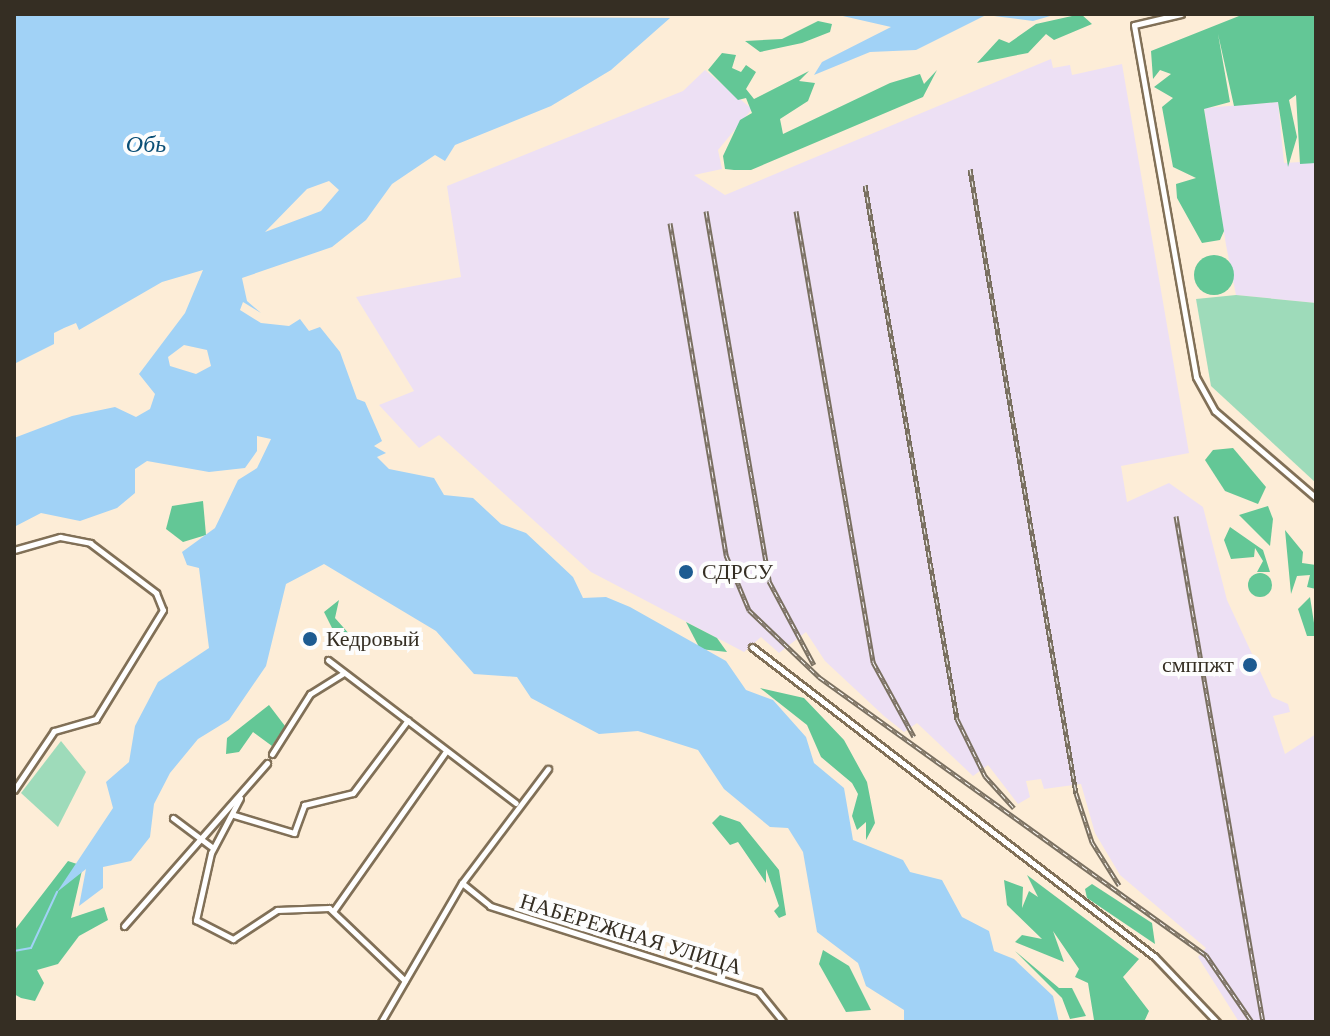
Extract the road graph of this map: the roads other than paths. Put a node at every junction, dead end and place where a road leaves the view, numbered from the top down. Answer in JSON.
{"nodes":[{"id":1,"x":1181,"y":14,"type":"edge"},
{"id":2,"x":1316,"y":498,"type":"edge"},
{"id":3,"x":14,"y":550,"type":"edge"},
{"id":4,"x":752,"y":647,"type":"dead end"},
{"id":5,"x":328,"y":660,"type":"dead end"},
{"id":6,"x":345,"y":672,"type":"junction"},
{"id":7,"x":408,"y":720,"type":"junction"},
{"id":8,"x":446,"y":751,"type":"junction"},
{"id":9,"x":272,"y":754,"type":"dead end"},
{"id":10,"x":267,"y":763,"type":"dead end"},
{"id":11,"x":548,"y":769,"type":"dead end"},
{"id":12,"x":14,"y":790,"type":"edge"},
{"id":13,"x":240,"y":798,"type":"junction"},
{"id":14,"x":516,"y":803,"type":"junction"},
{"id":15,"x":234,"y":815,"type":"junction"},
{"id":16,"x":173,"y":818,"type":"dead end"},
{"id":17,"x":197,"y":837,"type":"junction"},
{"id":18,"x":213,"y":848,"type":"junction"},
{"id":19,"x":462,"y":883,"type":"junction"},
{"id":20,"x":334,"y":910,"type":"junction"},
{"id":21,"x":124,"y":926,"type":"dead end"},
{"id":22,"x":405,"y":981,"type":"junction"},
{"id":23,"x":381,"y":1022,"type":"edge"},
{"id":24,"x":783,"y":1022,"type":"edge"},
{"id":25,"x":1217,"y":1022,"type":"edge"}],
"edges":[{"from":1,"to":2,"type":"street"},
{"from":3,"to":12,"type":"street"},
{"from":4,"to":25,"type":"street"},
{"from":5,"to":6,"type":"street"},
{"from":6,"to":7,"type":"street"},
{"from":6,"to":9,"type":"street"},
{"from":7,"to":8,"type":"street"},
{"from":7,"to":15,"type":"street"},
{"from":8,"to":14,"type":"street"},
{"from":8,"to":20,"type":"street"},
{"from":10,"to":13,"type":"street"},
{"from":11,"to":14,"type":"street"},
{"from":13,"to":15,"type":"street"},
{"from":13,"to":17,"type":"street"},
{"from":14,"to":19,"type":"street"},
{"from":15,"to":18,"type":"street"},
{"from":16,"to":17,"type":"street"},
{"from":17,"to":18,"type":"street"},
{"from":17,"to":21,"type":"street"},
{"from":18,"to":20,"type":"street"},
{"from":19,"to":22,"type":"street"},
{"from":19,"to":24,"type":"street","name":"НАБЕРЕЖНАЯ УЛИЦА"},
{"from":20,"to":22,"type":"street"},
{"from":22,"to":23,"type":"street"}]}
